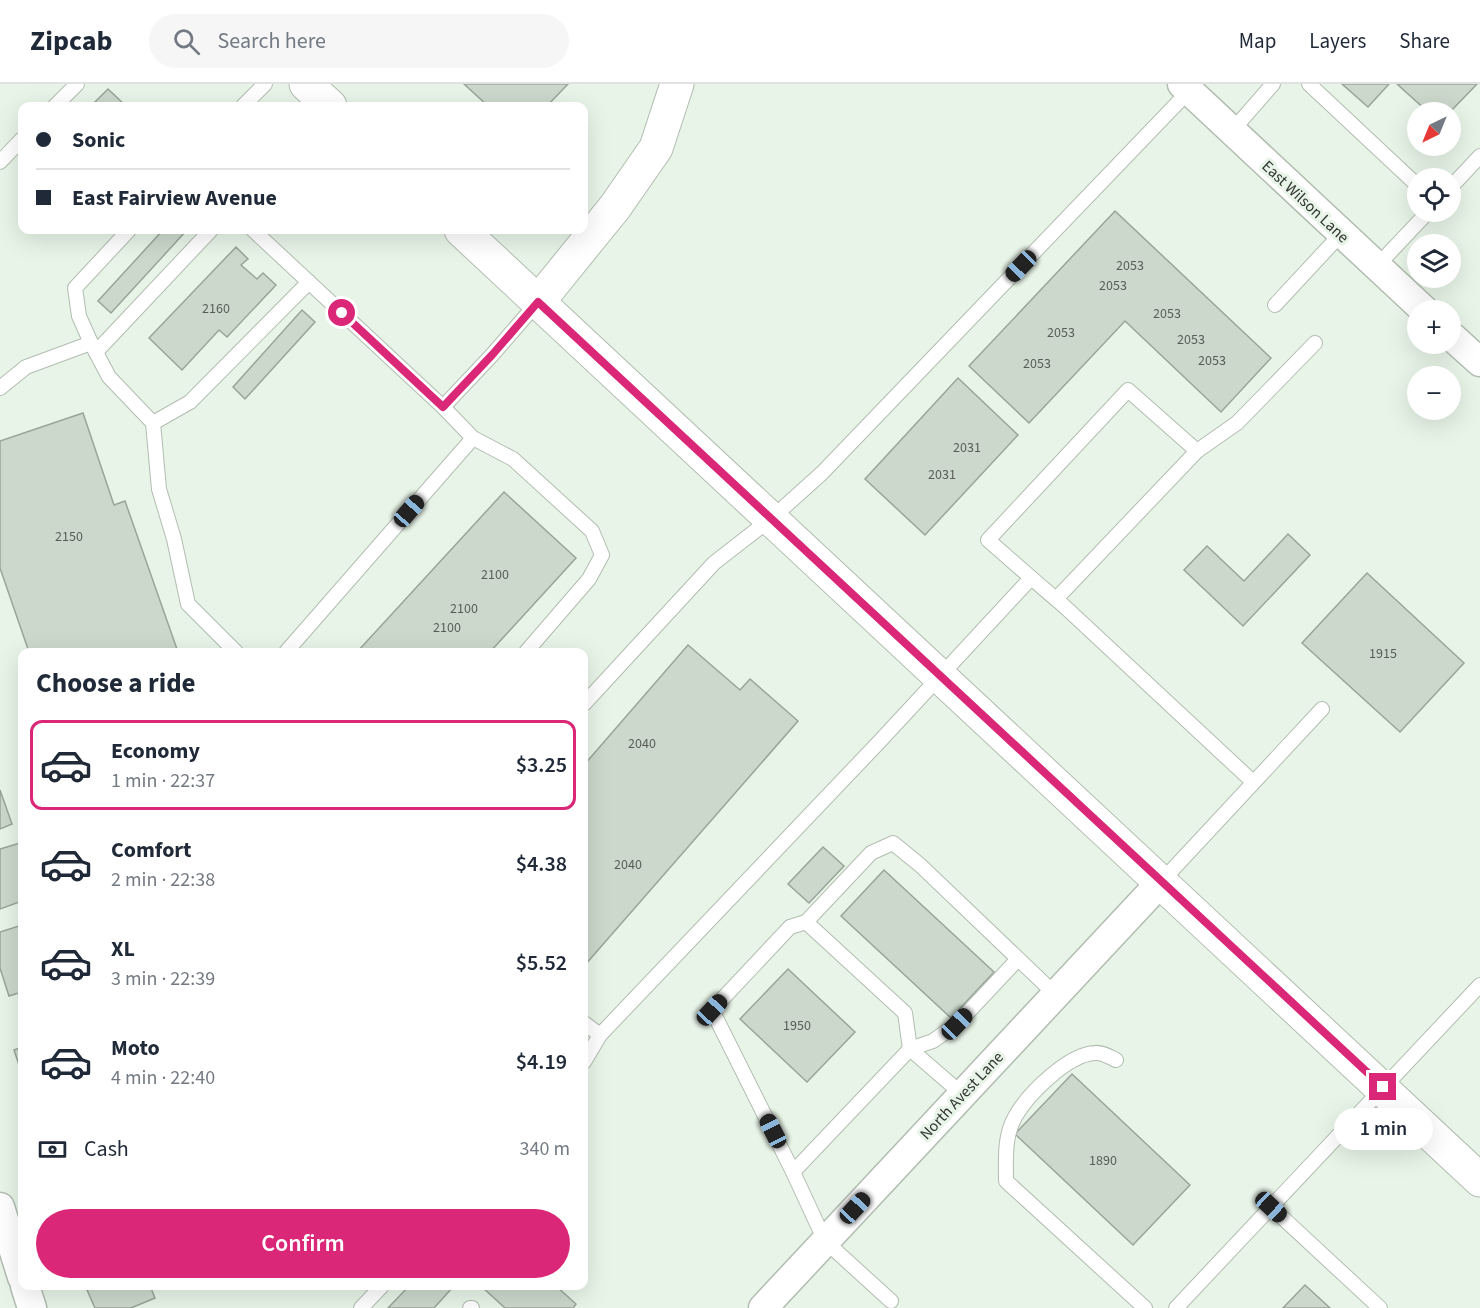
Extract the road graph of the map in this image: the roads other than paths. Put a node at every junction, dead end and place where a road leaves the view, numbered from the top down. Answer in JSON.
{"nodes":[{"id":1,"x":77,"y":84,"type":"edge"},
{"id":2,"x":265,"y":84,"type":"edge"},
{"id":3,"x":306,"y":84,"type":"edge"},
{"id":4,"x":677,"y":84,"type":"edge"},
{"id":5,"x":1273,"y":84,"type":"edge"},
{"id":6,"x":1309,"y":84,"type":"edge"},
{"id":7,"x":1185,"y":87,"type":"edge"},
{"id":8,"x":59,"y":102,"type":"edge"},
{"id":9,"x":247,"y":102,"type":"edge"},
{"id":10,"x":326,"y":102,"type":"edge"},
{"id":11,"x":1232,"y":131,"type":"junction"},
{"id":12,"x":18,"y":143,"type":"edge"},
{"id":13,"x":1480,"y":156,"type":"edge"},
{"id":14,"x":0,"y":162,"type":"edge"},
{"id":15,"x":1407,"y":176,"type":"edge"},
{"id":16,"x":1461,"y":176,"type":"edge"},
{"id":17,"x":1419,"y":222,"type":"edge"},
{"id":18,"x":125,"y":234,"type":"edge"},
{"id":19,"x":208,"y":234,"type":"edge"},
{"id":20,"x":257,"y":234,"type":"edge"},
{"id":21,"x":465,"y":234,"type":"edge"},
{"id":22,"x":1341,"y":234,"type":"junction"},
{"id":23,"x":1376,"y":267,"type":"junction"},
{"id":24,"x":309,"y":282,"type":"junction"},
{"id":25,"x":1413,"y":300,"type":"edge"},
{"id":26,"x":538,"y":302,"type":"junction"},
{"id":27,"x":1275,"y":305,"type":"dead end"},
{"id":28,"x":1315,"y":343,"type":"dead end"},
{"id":29,"x":1461,"y":345,"type":"edge"},
{"id":30,"x":93,"y":347,"type":"junction"},
{"id":31,"x":1480,"y":362,"type":"edge"},
{"id":32,"x":0,"y":388,"type":"edge"},
{"id":33,"x":443,"y":407,"type":"junction"},
{"id":34,"x":153,"y":423,"type":"junction"},
{"id":35,"x":473,"y":438,"type":"junction"},
{"id":36,"x":1197,"y":452,"type":"junction"},
{"id":37,"x":772,"y":518,"type":"junction"},
{"id":38,"x":1031,"y":578,"type":"junction"},
{"id":39,"x":1056,"y":599,"type":"junction"},
{"id":40,"x":232,"y":648,"type":"edge"},
{"id":41,"x":289,"y":648,"type":"edge"},
{"id":42,"x":529,"y":648,"type":"edge"},
{"id":43,"x":941,"y":676,"type":"junction"},
{"id":44,"x":588,"y":700,"type":"edge"},
{"id":45,"x":1322,"y":709,"type":"dead end"},
{"id":46,"x":1253,"y":782,"type":"junction"},
{"id":47,"x":1161,"y":882,"type":"junction"},
{"id":48,"x":806,"y":922,"type":"junction"},
{"id":49,"x":1018,"y":959,"type":"junction"},
{"id":50,"x":1480,"y":985,"type":"edge"},
{"id":51,"x":1055,"y":994,"type":"junction"},
{"id":52,"x":588,"y":1026,"type":"edge"},
{"id":53,"x":600,"y":1035,"type":"junction"},
{"id":54,"x":910,"y":1049,"type":"junction"},
{"id":55,"x":588,"y":1055,"type":"edge"},
{"id":56,"x":1116,"y":1060,"type":"dead end"},
{"id":57,"x":1383,"y":1087,"type":"junction"},
{"id":58,"x":962,"y":1094,"type":"junction"},
{"id":59,"x":793,"y":1172,"type":"junction"},
{"id":60,"x":1480,"y":1180,"type":"edge"},
{"id":61,"x":0,"y":1207,"type":"edge"},
{"id":62,"x":1271,"y":1207,"type":"junction"},
{"id":63,"x":825,"y":1241,"type":"junction"},
{"id":64,"x":18,"y":1264,"type":"edge"},
{"id":65,"x":26,"y":1290,"type":"edge"},
{"id":66,"x":378,"y":1290,"type":"edge"},
{"id":67,"x":891,"y":1301,"type":"dead end"},
{"id":68,"x":32,"y":1308,"type":"edge"},
{"id":69,"x":361,"y":1308,"type":"edge"},
{"id":70,"x":763,"y":1308,"type":"edge"},
{"id":71,"x":1144,"y":1308,"type":"edge"},
{"id":72,"x":1176,"y":1308,"type":"edge"},
{"id":73,"x":1380,"y":1308,"type":"edge"}],
"edges":[{"from":1,"to":8,"type":"lane"},
{"from":2,"to":9,"type":"lane"},
{"from":3,"to":10,"type":"main road"},
{"from":4,"to":26,"type":"main road"},
{"from":5,"to":11,"type":"lane"},
{"from":6,"to":15,"type":"lane"},
{"from":7,"to":11,"type":"street","name":"East Wilson Lane"},
{"from":7,"to":37,"type":"lane"},
{"from":11,"to":22,"type":"street","name":"East Wilson Lane"},
{"from":12,"to":14,"type":"lane"},
{"from":13,"to":16,"type":"lane"},
{"from":17,"to":23,"type":"lane"},
{"from":18,"to":30,"type":"lane"},
{"from":19,"to":30,"type":"lane"},
{"from":20,"to":24,"type":"lane"},
{"from":21,"to":26,"type":"main road"},
{"from":22,"to":23,"type":"street","name":"East Wilson Lane"},
{"from":22,"to":27,"type":"lane"},
{"from":23,"to":25,"type":"street","name":"East Wilson Lane"},
{"from":24,"to":33,"type":"lane"},
{"from":24,"to":34,"type":"lane"},
{"from":26,"to":33,"type":"lane"},
{"from":26,"to":37,"type":"main road"},
{"from":28,"to":36,"type":"lane"},
{"from":29,"to":31,"type":"street"},
{"from":30,"to":32,"type":"lane"},
{"from":30,"to":34,"type":"lane"},
{"from":33,"to":35,"type":"lane"},
{"from":34,"to":40,"type":"lane"},
{"from":35,"to":41,"type":"lane"},
{"from":35,"to":42,"type":"lane"},
{"from":36,"to":38,"type":"lane"},
{"from":36,"to":39,"type":"lane"},
{"from":37,"to":43,"type":"main road"},
{"from":37,"to":44,"type":"lane"},
{"from":38,"to":39,"type":"lane"},
{"from":38,"to":43,"type":"lane"},
{"from":39,"to":46,"type":"lane"},
{"from":43,"to":47,"type":"main road"},
{"from":43,"to":53,"type":"lane"},
{"from":45,"to":46,"type":"lane"},
{"from":46,"to":47,"type":"lane"},
{"from":47,"to":51,"type":"street","name":"North Avest Lane"},
{"from":47,"to":57,"type":"main road"},
{"from":48,"to":49,"type":"lane"},
{"from":48,"to":54,"type":"lane"},
{"from":48,"to":59,"type":"lane"},
{"from":49,"to":51,"type":"lane"},
{"from":49,"to":54,"type":"lane"},
{"from":50,"to":57,"type":"lane"},
{"from":51,"to":58,"type":"street","name":"North Avest Lane"},
{"from":52,"to":53,"type":"lane"},
{"from":53,"to":55,"type":"lane"},
{"from":54,"to":58,"type":"lane"},
{"from":54,"to":59,"type":"lane"},
{"from":56,"to":71,"type":"lane"},
{"from":57,"to":60,"type":"main road"},
{"from":57,"to":62,"type":"lane"},
{"from":58,"to":63,"type":"street","name":"North Avest Lane"},
{"from":59,"to":63,"type":"lane"},
{"from":61,"to":64,"type":"street"},
{"from":62,"to":72,"type":"lane"},
{"from":62,"to":73,"type":"lane"},
{"from":63,"to":67,"type":"lane"},
{"from":63,"to":70,"type":"street","name":"North Avest Lane"},
{"from":65,"to":68,"type":"street"},
{"from":66,"to":69,"type":"lane"}]}
